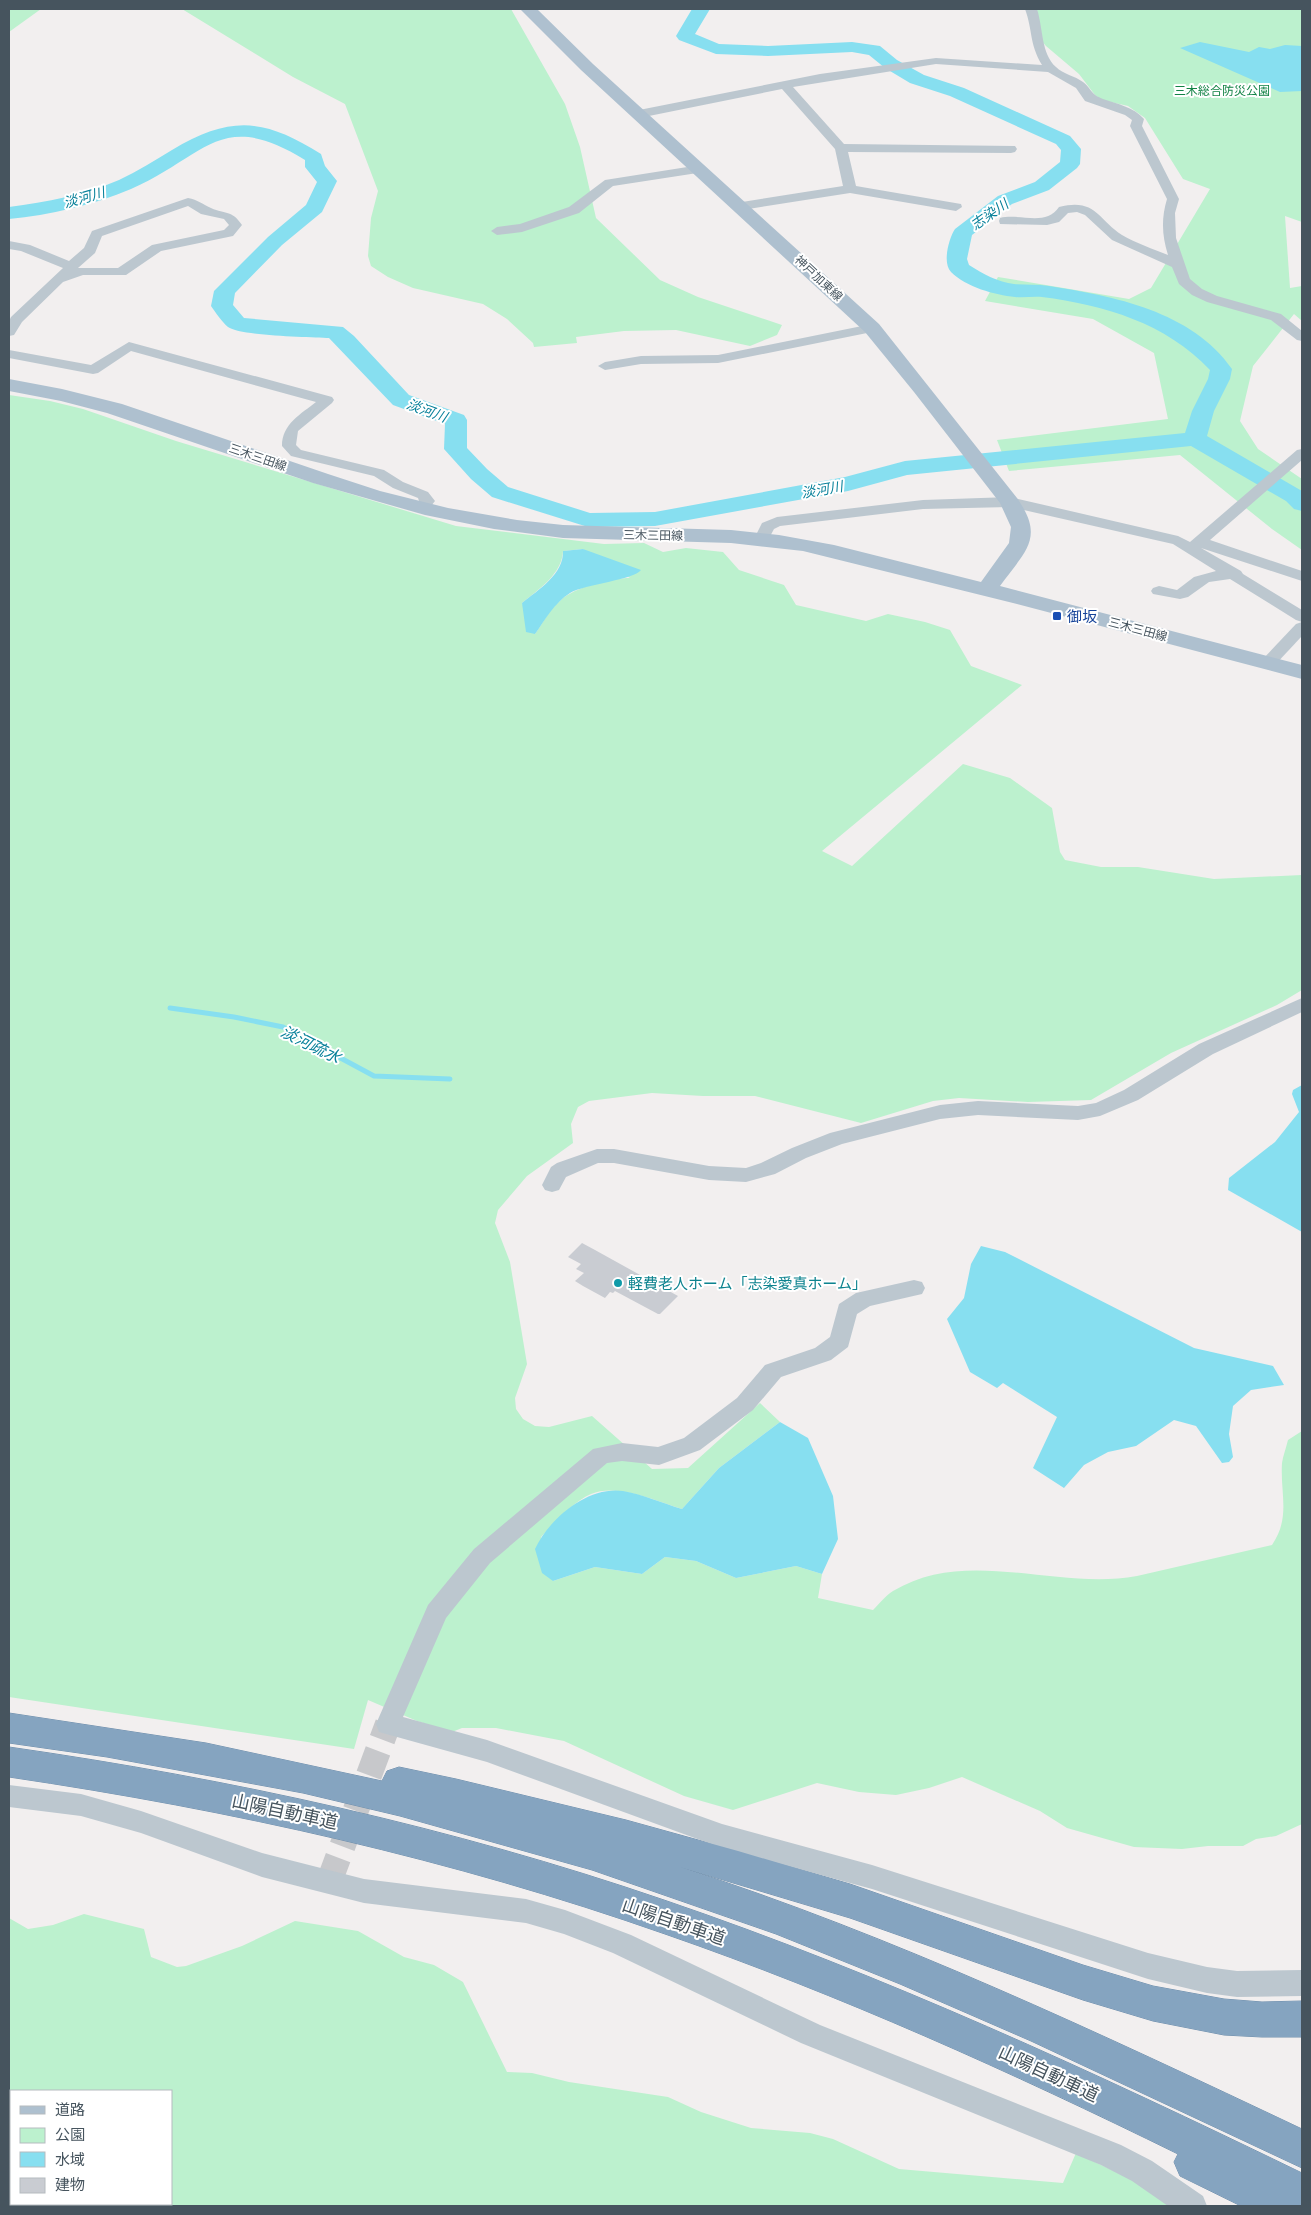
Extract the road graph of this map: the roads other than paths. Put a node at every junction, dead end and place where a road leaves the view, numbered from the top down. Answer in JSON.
{"nodes":[{"id":1,"x":528,"y":9,"type":"edge"},
{"id":2,"x":1031,"y":9,"type":"edge"},
{"id":3,"x":1051,"y":69,"type":"junction"},
{"id":4,"x":785,"y":85,"type":"junction"},
{"id":5,"x":639,"y":114,"type":"junction"},
{"id":6,"x":841,"y":148,"type":"junction"},
{"id":7,"x":1011,"y":149,"type":"dead end"},
{"id":8,"x":700,"y":169,"type":"junction"},
{"id":9,"x":850,"y":189,"type":"junction"},
{"id":10,"x":742,"y":206,"type":"junction"},
{"id":11,"x":956,"y":207,"type":"dead end"},
{"id":12,"x":1005,"y":221,"type":"dead end"},
{"id":13,"x":497,"y":231,"type":"dead end"},
{"id":14,"x":9,"y":245,"type":"edge"},
{"id":15,"x":1177,"y":264,"type":"junction"},
{"id":16,"x":72,"y":266,"type":"junction"},
{"id":17,"x":57,"y":280,"type":"junction"},
{"id":18,"x":872,"y":328,"type":"junction"},
{"id":19,"x":9,"y":332,"type":"edge"},
{"id":20,"x":1302,"y":337,"type":"edge"},
{"id":21,"x":9,"y":354,"type":"edge"},
{"id":22,"x":605,"y":366,"type":"dead end"},
{"id":23,"x":9,"y":385,"type":"edge"},
{"id":24,"x":1298,"y":457,"type":"edge"},
{"id":25,"x":1010,"y":502,"type":"junction"},
{"id":26,"x":422,"y":508,"type":"junction"},
{"id":27,"x":762,"y":539,"type":"junction"},
{"id":28,"x":1196,"y":545,"type":"junction"},
{"id":29,"x":1235,"y":574,"type":"junction"},
{"id":30,"x":1302,"y":576,"type":"edge"},
{"id":31,"x":987,"y":589,"type":"junction"},
{"id":32,"x":1158,"y":590,"type":"dead end"},
{"id":33,"x":1302,"y":617,"type":"edge"},
{"id":34,"x":1302,"y":627,"type":"edge"},
{"id":35,"x":1268,"y":663,"type":"junction"},
{"id":36,"x":1302,"y":672,"type":"edge"},
{"id":37,"x":1302,"y":1004,"type":"edge"},
{"id":38,"x":552,"y":1185,"type":"dead end"},
{"id":39,"x":914,"y":1288,"type":"dead end"},
{"id":40,"x":9,"y":1728,"type":"edge"},
{"id":41,"x":59,"y":1734,"type":"junction"},
{"id":42,"x":9,"y":1762,"type":"edge"},
{"id":43,"x":9,"y":1796,"type":"edge"},
{"id":44,"x":628,"y":1905,"type":"junction"},
{"id":45,"x":1302,"y":1984,"type":"edge"},
{"id":46,"x":1302,"y":2018,"type":"edge"},
{"id":47,"x":1302,"y":2149,"type":"edge"},
{"id":48,"x":1302,"y":2194,"type":"edge"},
{"id":49,"x":1194,"y":2206,"type":"edge"},
{"id":50,"x":1282,"y":2206,"type":"edge"}],
"edges":[{"from":1,"to":5,"type":"main road","name":"神戸加東線"},
{"from":2,"to":3,"type":"street"},
{"from":3,"to":4,"type":"street"},
{"from":3,"to":15,"type":"street"},
{"from":4,"to":5,"type":"street"},
{"from":4,"to":6,"type":"street"},
{"from":5,"to":8,"type":"main road","name":"神戸加東線"},
{"from":6,"to":7,"type":"street"},
{"from":6,"to":9,"type":"street"},
{"from":8,"to":10,"type":"main road","name":"神戸加東線"},
{"from":8,"to":13,"type":"street"},
{"from":9,"to":10,"type":"street"},
{"from":9,"to":11,"type":"street"},
{"from":10,"to":18,"type":"main road","name":"神戸加東線"},
{"from":12,"to":15,"type":"street"},
{"from":14,"to":16,"type":"street"},
{"from":15,"to":20,"type":"street"},
{"from":16,"to":17,"type":"street"},
{"from":16,"to":17,"type":"street"},
{"from":17,"to":19,"type":"street"},
{"from":18,"to":22,"type":"street"},
{"from":18,"to":25,"type":"main road","name":"神戸加東線"},
{"from":21,"to":26,"type":"street"},
{"from":23,"to":26,"type":"main road","name":"三木三田線"},
{"from":24,"to":28,"type":"street"},
{"from":25,"to":27,"type":"street"},
{"from":25,"to":28,"type":"street"},
{"from":25,"to":31,"type":"main road","name":"神戸加東線"},
{"from":26,"to":27,"type":"main road","name":"三木三田線"},
{"from":27,"to":31,"type":"main road","name":"三木三田線"},
{"from":28,"to":29,"type":"street"},
{"from":28,"to":30,"type":"street"},
{"from":29,"to":32,"type":"street"},
{"from":29,"to":33,"type":"street"},
{"from":31,"to":35,"type":"main road","name":"三木三田線"},
{"from":34,"to":35,"type":"street"},
{"from":35,"to":36,"type":"main road","name":"三木三田線"},
{"from":37,"to":38,"type":"street"},
{"from":39,"to":45,"type":"street"},
{"from":40,"to":41,"type":"highway"},
{"from":41,"to":46,"type":"highway"},
{"from":41,"to":47,"type":"highway"},
{"from":42,"to":44,"type":"highway","name":"山陽自動車道"},
{"from":43,"to":49,"type":"street"},
{"from":44,"to":48,"type":"highway","name":"山陽自動車道"},
{"from":44,"to":50,"type":"highway"}]}
